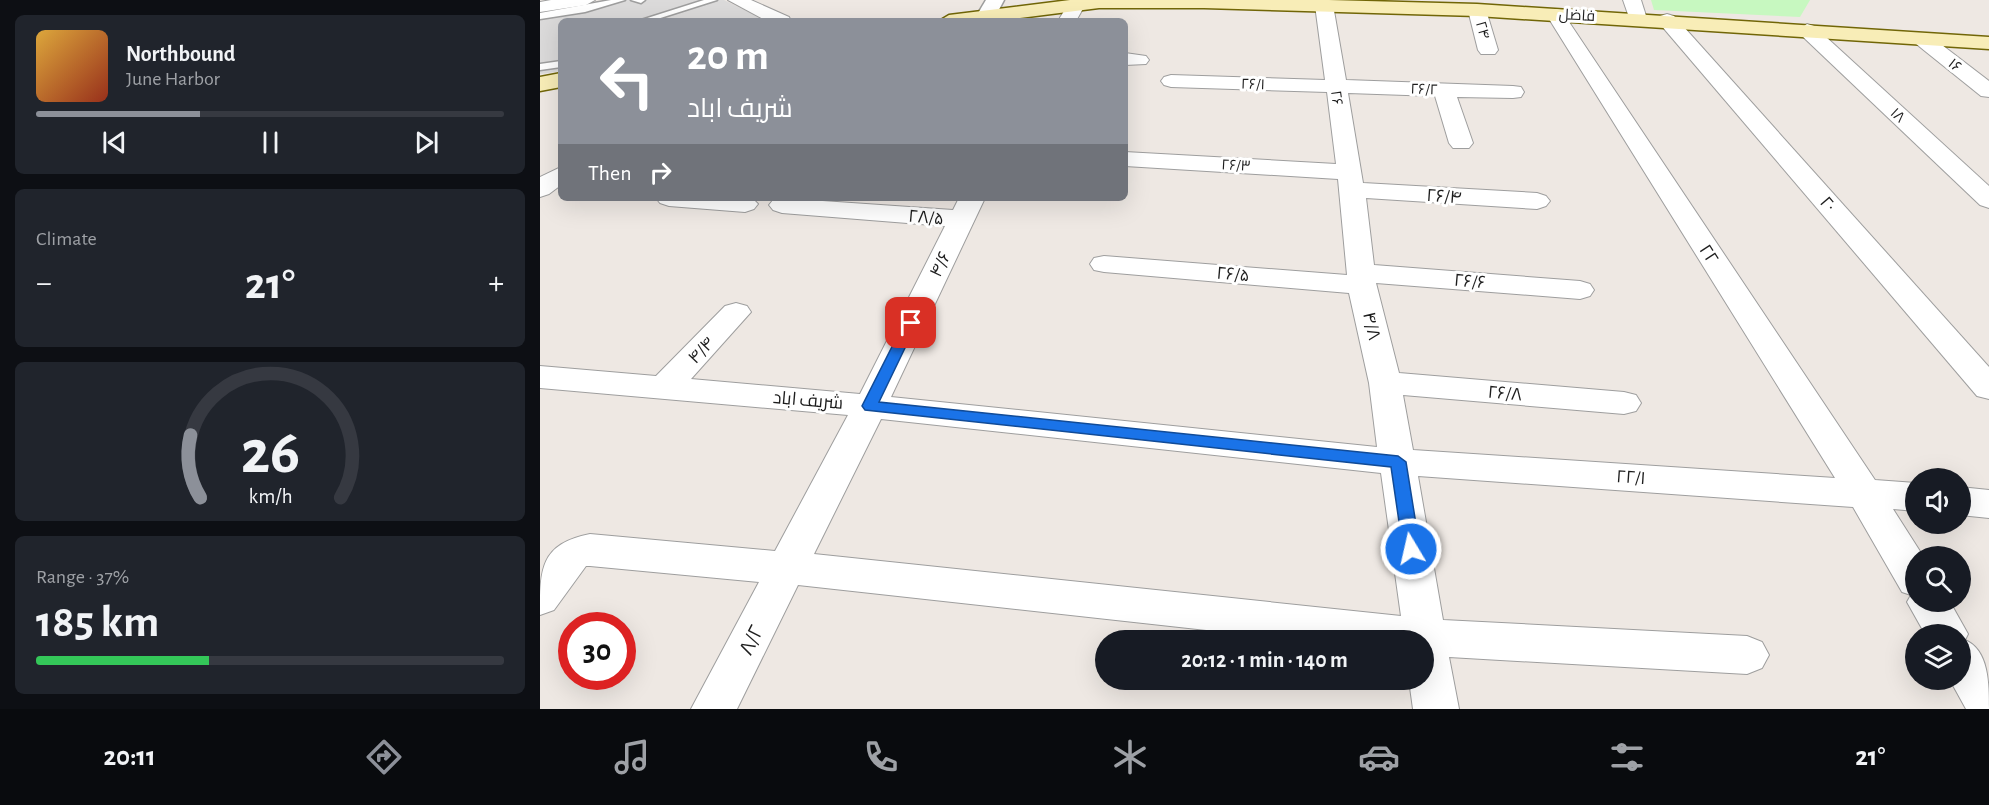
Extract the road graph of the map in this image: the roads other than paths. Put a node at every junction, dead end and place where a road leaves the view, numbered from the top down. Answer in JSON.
{"nodes":[{"id":1,"x":586,"y":0,"type":"edge"},
{"id":2,"x":621,"y":0,"type":"edge"},
{"id":3,"x":635,"y":0,"type":"edge"},
{"id":4,"x":641,"y":0,"type":"edge"},
{"id":5,"x":737,"y":0,"type":"edge"},
{"id":6,"x":1632,"y":0,"type":"edge"},
{"id":7,"x":708,"y":1,"type":"edge"},
{"id":8,"x":1258,"y":2,"type":"edge"},
{"id":9,"x":1324,"y":5,"type":"junction"},
{"id":10,"x":540,"y":7,"type":"edge"},
{"id":11,"x":991,"y":8,"type":"edge"},
{"id":12,"x":1477,"y":10,"type":"junction"},
{"id":13,"x":1072,"y":13,"type":"edge"},
{"id":14,"x":1555,"y":14,"type":"junction"},
{"id":15,"x":540,"y":16,"type":"edge"},
{"id":16,"x":652,"y":18,"type":"edge"},
{"id":17,"x":776,"y":18,"type":"edge"},
{"id":18,"x":959,"y":18,"type":"edge"},
{"id":19,"x":1638,"y":19,"type":"junction"},
{"id":20,"x":1667,"y":20,"type":"junction"},
{"id":21,"x":1808,"y":30,"type":"junction"},
{"id":22,"x":1922,"y":39,"type":"junction"},
{"id":23,"x":1989,"y":42,"type":"edge"},
{"id":24,"x":1488,"y":50,"type":"dead end"},
{"id":25,"x":558,"y":64,"type":"edge"},
{"id":26,"x":540,"y":66,"type":"edge"},
{"id":27,"x":558,"y":81,"type":"edge"},
{"id":28,"x":1171,"y":81,"type":"dead end"},
{"id":29,"x":540,"y":84,"type":"edge"},
{"id":30,"x":1335,"y":87,"type":"junction"},
{"id":31,"x":1444,"y":90,"type":"junction"},
{"id":32,"x":1989,"y":91,"type":"edge"},
{"id":33,"x":1513,"y":92,"type":"dead end"},
{"id":34,"x":1461,"y":143,"type":"dead end"},
{"id":35,"x":1128,"y":159,"type":"edge"},
{"id":36,"x":1349,"y":181,"type":"junction"},
{"id":37,"x":1989,"y":200,"type":"edge"},
{"id":38,"x":707,"y":201,"type":"edge"},
{"id":39,"x":1537,"y":201,"type":"dead end"},
{"id":40,"x":745,"y":204,"type":"dead end"},
{"id":41,"x":782,"y":205,"type":"dead end"},
{"id":42,"x":967,"y":209,"type":"edge"},
{"id":43,"x":1104,"y":264,"type":"dead end"},
{"id":44,"x":1361,"y":279,"type":"junction"},
{"id":45,"x":1580,"y":290,"type":"dead end"},
{"id":46,"x":736,"y":312,"type":"dead end"},
{"id":47,"x":540,"y":377,"type":"edge"},
{"id":48,"x":1385,"y":383,"type":"junction"},
{"id":49,"x":665,"y":387,"type":"junction"},
{"id":50,"x":1989,"y":388,"type":"edge"},
{"id":51,"x":1624,"y":403,"type":"dead end"},
{"id":52,"x":870,"y":406,"type":"junction"},
{"id":53,"x":1398,"y":462,"type":"junction"},
{"id":54,"x":1864,"y":493,"type":"junction"},
{"id":55,"x":1905,"y":496,"type":"edge"},
{"id":56,"x":1971,"y":502,"type":"edge"},
{"id":57,"x":1989,"y":504,"type":"edge"},
{"id":58,"x":1905,"y":562,"type":"edge"},
{"id":59,"x":787,"y":569,"type":"junction"},
{"id":60,"x":540,"y":598,"type":"edge"},
{"id":61,"x":1363,"y":630,"type":"edge"},
{"id":62,"x":1424,"y":630,"type":"edge"},
{"id":63,"x":1434,"y":638,"type":"edge"},
{"id":64,"x":1748,"y":655,"type":"dead end"},
{"id":65,"x":1971,"y":676,"type":"edge"},
{"id":66,"x":1433,"y":690,"type":"edge"},
{"id":67,"x":1989,"y":706,"type":"edge"},
{"id":68,"x":714,"y":709,"type":"edge"},
{"id":69,"x":1436,"y":709,"type":"edge"}],
"edges":[{"from":1,"to":10,"type":"street"},
{"from":2,"to":15,"type":"lane"},
{"from":3,"to":4,"type":"lane"},
{"from":5,"to":17,"type":"street"},
{"from":6,"to":19,"type":"street"},
{"from":7,"to":16,"type":"lane"},
{"from":8,"to":9,"type":"main road","name":"فاضل"},
{"from":8,"to":13,"type":"main road","name":"فاضل"},
{"from":9,"to":12,"type":"main road","name":"فاضل"},
{"from":9,"to":30,"type":"street","name":"۲۶"},
{"from":11,"to":13,"type":"main road","name":"فاضل"},
{"from":11,"to":18,"type":"main road","name":"فاضل"},
{"from":12,"to":14,"type":"main road","name":"فاضل"},
{"from":12,"to":24,"type":"street","name":"۲۴"},
{"from":14,"to":19,"type":"main road","name":"فاضل"},
{"from":14,"to":54,"type":"street","name":"۲۲"},
{"from":19,"to":20,"type":"main road","name":"فاضل"},
{"from":20,"to":21,"type":"main road","name":"فاضل"},
{"from":20,"to":50,"type":"street","name":"۲۰"},
{"from":21,"to":22,"type":"main road","name":"فاضل"},
{"from":21,"to":37,"type":"street","name":"۱۸"},
{"from":22,"to":23,"type":"main road","name":"فاضل"},
{"from":22,"to":32,"type":"street","name":"۱۶"},
{"from":25,"to":26,"type":"lane"},
{"from":27,"to":29,"type":"main road"},
{"from":28,"to":30,"type":"street","name":"۲۶/۱"},
{"from":30,"to":31,"type":"street","name":"۲۶/۲"},
{"from":30,"to":36,"type":"street","name":"۲۶"},
{"from":31,"to":33,"type":"street","name":"۲۶/۲"},
{"from":31,"to":34,"type":"street"},
{"from":35,"to":36,"type":"street","name":"۲۶/۳"},
{"from":36,"to":39,"type":"street","name":"۲۶/۴"},
{"from":36,"to":44,"type":"street","name":"۴/۸"},
{"from":38,"to":40,"type":"street"},
{"from":41,"to":42,"type":"street","name":"۲۸/۵"},
{"from":42,"to":52,"type":"street","name":"۴/۶"},
{"from":43,"to":44,"type":"street","name":"۲۶/۵"},
{"from":44,"to":45,"type":"street","name":"۲۶/۶"},
{"from":44,"to":48,"type":"street","name":"۴/۸"},
{"from":46,"to":49,"type":"street","name":"۴/۴"},
{"from":47,"to":49,"type":"street","name":"شریف اباد"},
{"from":48,"to":51,"type":"street","name":"۲۶/۸"},
{"from":48,"to":53,"type":"street","name":"۴/۸"},
{"from":49,"to":52,"type":"street","name":"شریف اباد"},
{"from":52,"to":53,"type":"street","name":"شریف اباد"},
{"from":52,"to":59,"type":"street","name":"۴/۶"},
{"from":53,"to":54,"type":"street","name":"۲۲/۱"},
{"from":53,"to":62,"type":"street","name":"۴/۸"},
{"from":54,"to":55,"type":"street","name":"۲۲/۱"},
{"from":54,"to":58,"type":"street","name":"۲۲"},
{"from":56,"to":57,"type":"street"},
{"from":59,"to":60,"type":"street"},
{"from":59,"to":61,"type":"street"},
{"from":59,"to":68,"type":"street","name":"۸/۲"},
{"from":63,"to":64,"type":"street"},
{"from":65,"to":67,"type":"street"},
{"from":66,"to":69,"type":"street","name":"۴/۸"}]}
